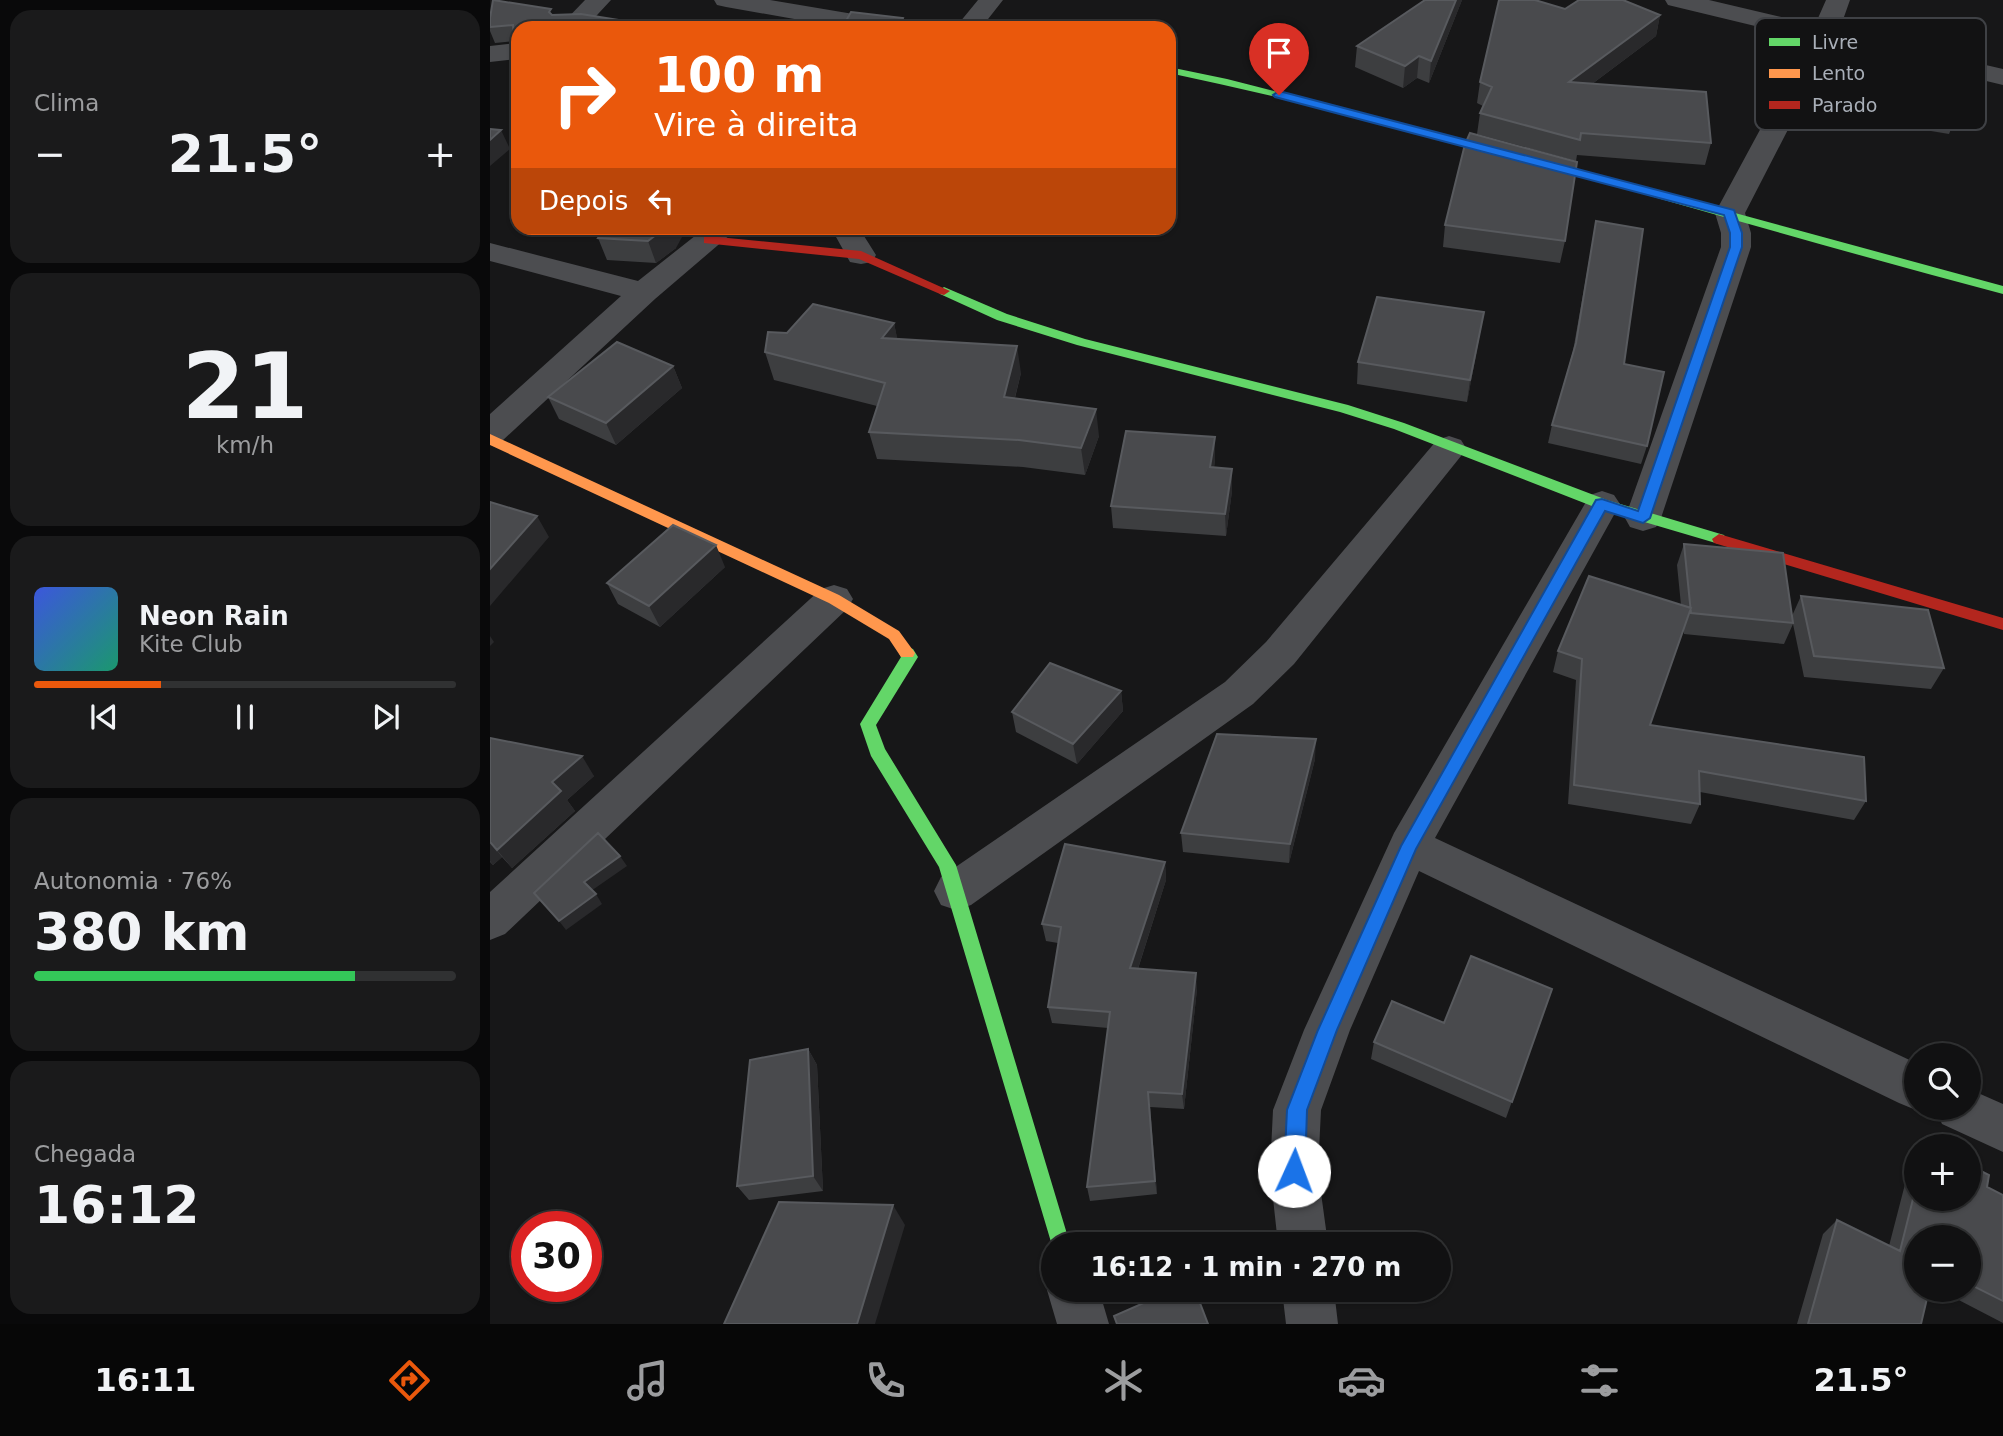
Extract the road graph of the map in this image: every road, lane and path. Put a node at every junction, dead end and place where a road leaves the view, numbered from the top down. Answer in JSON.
{"nodes":[{"id":1,"x":598,"y":0,"type":"edge"},
{"id":2,"x":726,"y":0,"type":"edge"},
{"id":3,"x":991,"y":0,"type":"edge"},
{"id":4,"x":1677,"y":0,"type":"edge"},
{"id":5,"x":1838,"y":0,"type":"edge"},
{"id":6,"x":1758,"y":18,"type":"edge"},
{"id":7,"x":1831,"y":18,"type":"edge"},
{"id":8,"x":578,"y":21,"type":"edge"},
{"id":9,"x":848,"y":21,"type":"edge"},
{"id":10,"x":974,"y":21,"type":"edge"},
{"id":11,"x":511,"y":52,"type":"edge"},
{"id":12,"x":490,"y":54,"type":"edge"},
{"id":13,"x":1176,"y":71,"type":"edge"},
{"id":14,"x":1986,"y":73,"type":"edge"},
{"id":15,"x":2003,"y":77,"type":"edge"},
{"id":16,"x":1774,"y":130,"type":"edge"},
{"id":17,"x":1730,"y":213,"type":"junction"},
{"id":18,"x":715,"y":235,"type":"edge"},
{"id":19,"x":723,"y":235,"type":"edge"},
{"id":20,"x":849,"y":235,"type":"edge"},
{"id":21,"x":490,"y":252,"type":"edge"},
{"id":22,"x":860,"y":255,"type":"junction"},
{"id":23,"x":2003,"y":290,"type":"edge"},
{"id":24,"x":644,"y":292,"type":"junction"},
{"id":25,"x":490,"y":433,"type":"edge"},
{"id":26,"x":490,"y":439,"type":"edge"},
{"id":27,"x":1450,"y":448,"type":"junction"},
{"id":28,"x":1602,"y":504,"type":"junction"},
{"id":29,"x":1643,"y":518,"type":"junction"},
{"id":30,"x":834,"y":599,"type":"junction"},
{"id":31,"x":2003,"y":624,"type":"edge"},
{"id":32,"x":1409,"y":846,"type":"junction"},
{"id":33,"x":956,"y":891,"type":"junction"},
{"id":34,"x":490,"y":920,"type":"edge"},
{"id":35,"x":1904,"y":1081,"type":"edge"},
{"id":36,"x":1981,"y":1118,"type":"edge"},
{"id":37,"x":2003,"y":1128,"type":"edge"},
{"id":38,"x":1056,"y":1232,"type":"edge"},
{"id":39,"x":1302,"y":1232,"type":"edge"},
{"id":40,"x":1077,"y":1302,"type":"edge"},
{"id":41,"x":1309,"y":1302,"type":"edge"},
{"id":42,"x":1083,"y":1324,"type":"edge"},
{"id":43,"x":1312,"y":1324,"type":"edge"}],
"edges":[{"from":1,"to":8,"type":"street"},
{"from":2,"to":9,"type":"street"},
{"from":3,"to":10,"type":"street"},
{"from":4,"to":6,"type":"street"},
{"from":5,"to":7,"type":"street"},
{"from":11,"to":12,"type":"street"},
{"from":13,"to":17,"type":"street"},
{"from":14,"to":15,"type":"street"},
{"from":16,"to":17,"type":"street"},
{"from":17,"to":23,"type":"street"},
{"from":17,"to":29,"type":"street"},
{"from":18,"to":24,"type":"street"},
{"from":19,"to":22,"type":"street"},
{"from":20,"to":22,"type":"street"},
{"from":21,"to":24,"type":"street"},
{"from":22,"to":27,"type":"street"},
{"from":24,"to":25,"type":"street"},
{"from":26,"to":30,"type":"street"},
{"from":27,"to":28,"type":"street"},
{"from":27,"to":33,"type":"street"},
{"from":28,"to":29,"type":"street"},
{"from":28,"to":32,"type":"street"},
{"from":29,"to":31,"type":"street"},
{"from":30,"to":33,"type":"street"},
{"from":30,"to":34,"type":"street"},
{"from":32,"to":35,"type":"street"},
{"from":32,"to":39,"type":"street"},
{"from":33,"to":38,"type":"street"},
{"from":36,"to":37,"type":"street"},
{"from":40,"to":42,"type":"street"},
{"from":41,"to":43,"type":"street"}]}
